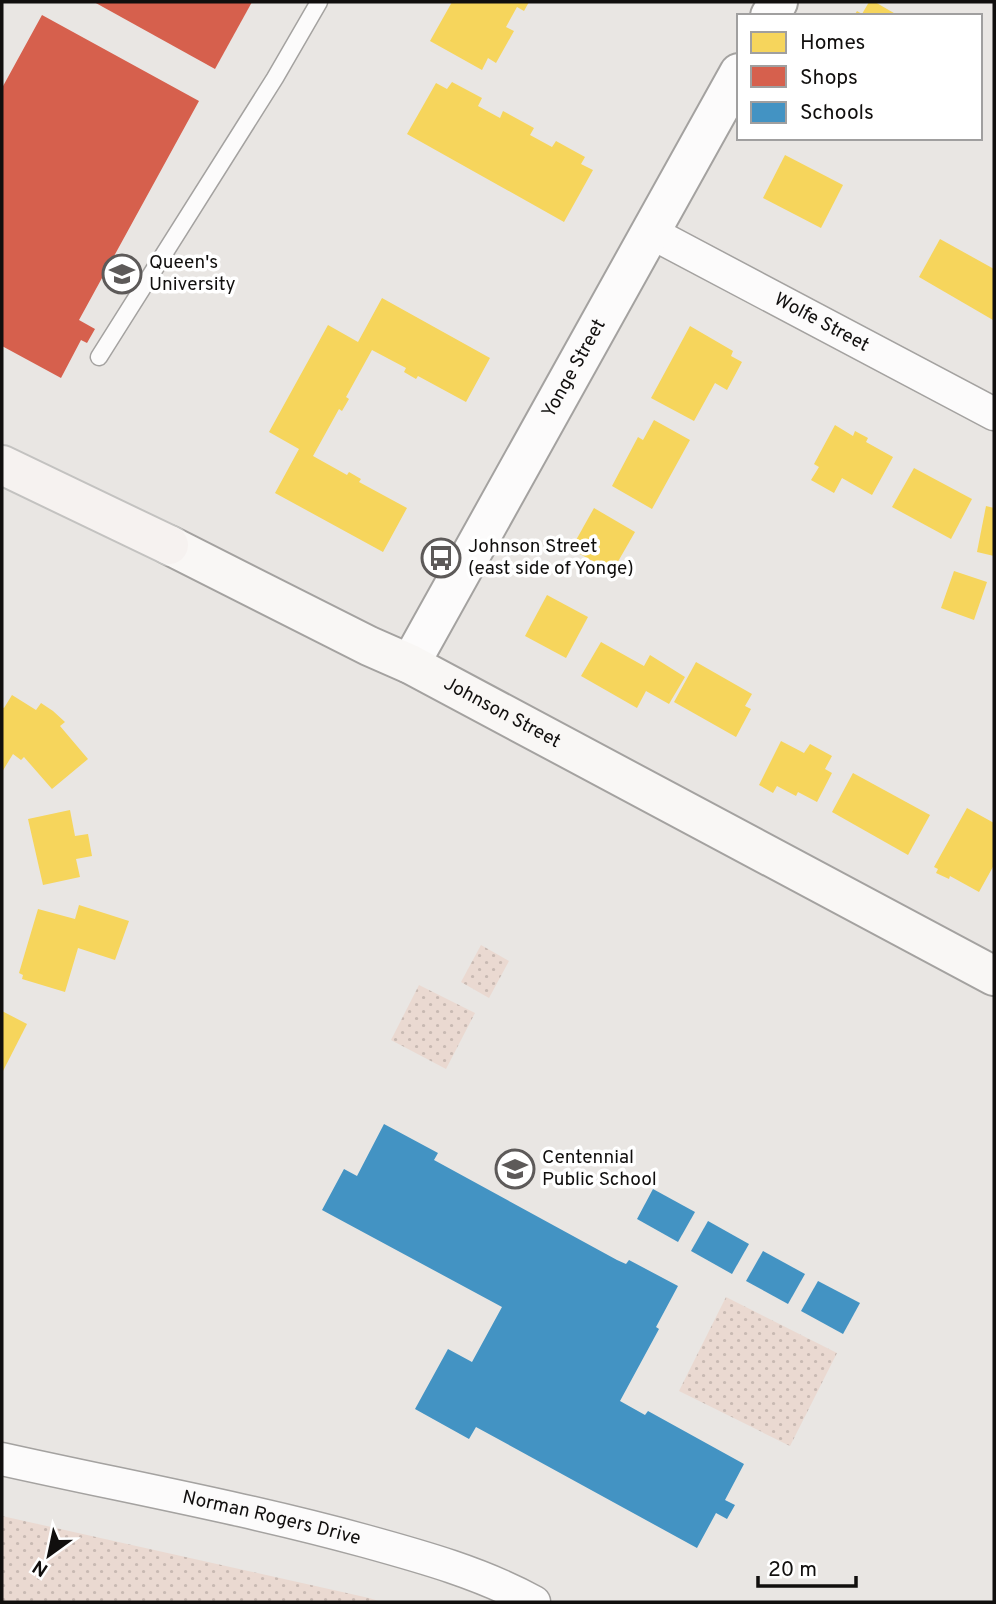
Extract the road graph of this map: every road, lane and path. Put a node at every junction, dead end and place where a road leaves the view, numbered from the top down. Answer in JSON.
{"nodes":[{"id":1,"x":319,"y":2,"type":"edge"},
{"id":2,"x":737,"y":77,"type":"edge"},
{"id":3,"x":650,"y":232,"type":"junction"},
{"id":4,"x":99,"y":357,"type":"dead end"},
{"id":5,"x":994,"y":414,"type":"edge"},
{"id":6,"x":2,"y":465,"type":"edge"},
{"id":7,"x":410,"y":664,"type":"junction"},
{"id":8,"x":994,"y":976,"type":"edge"},
{"id":9,"x":2,"y":1459,"type":"edge"},
{"id":10,"x":534,"y":1602,"type":"edge"}],
"edges":[{"from":1,"to":4,"type":"lane"},
{"from":2,"to":3,"type":"street","name":"Yonge Street"},
{"from":3,"to":5,"type":"street","name":"Wolfe Street"},
{"from":3,"to":7,"type":"street","name":"Yonge Street"},
{"from":6,"to":7,"type":"main road","name":"Johnson Street"},
{"from":7,"to":8,"type":"main road","name":"Johnson Street"},
{"from":9,"to":10,"type":"street","name":"Norman Rogers Drive"}]}
